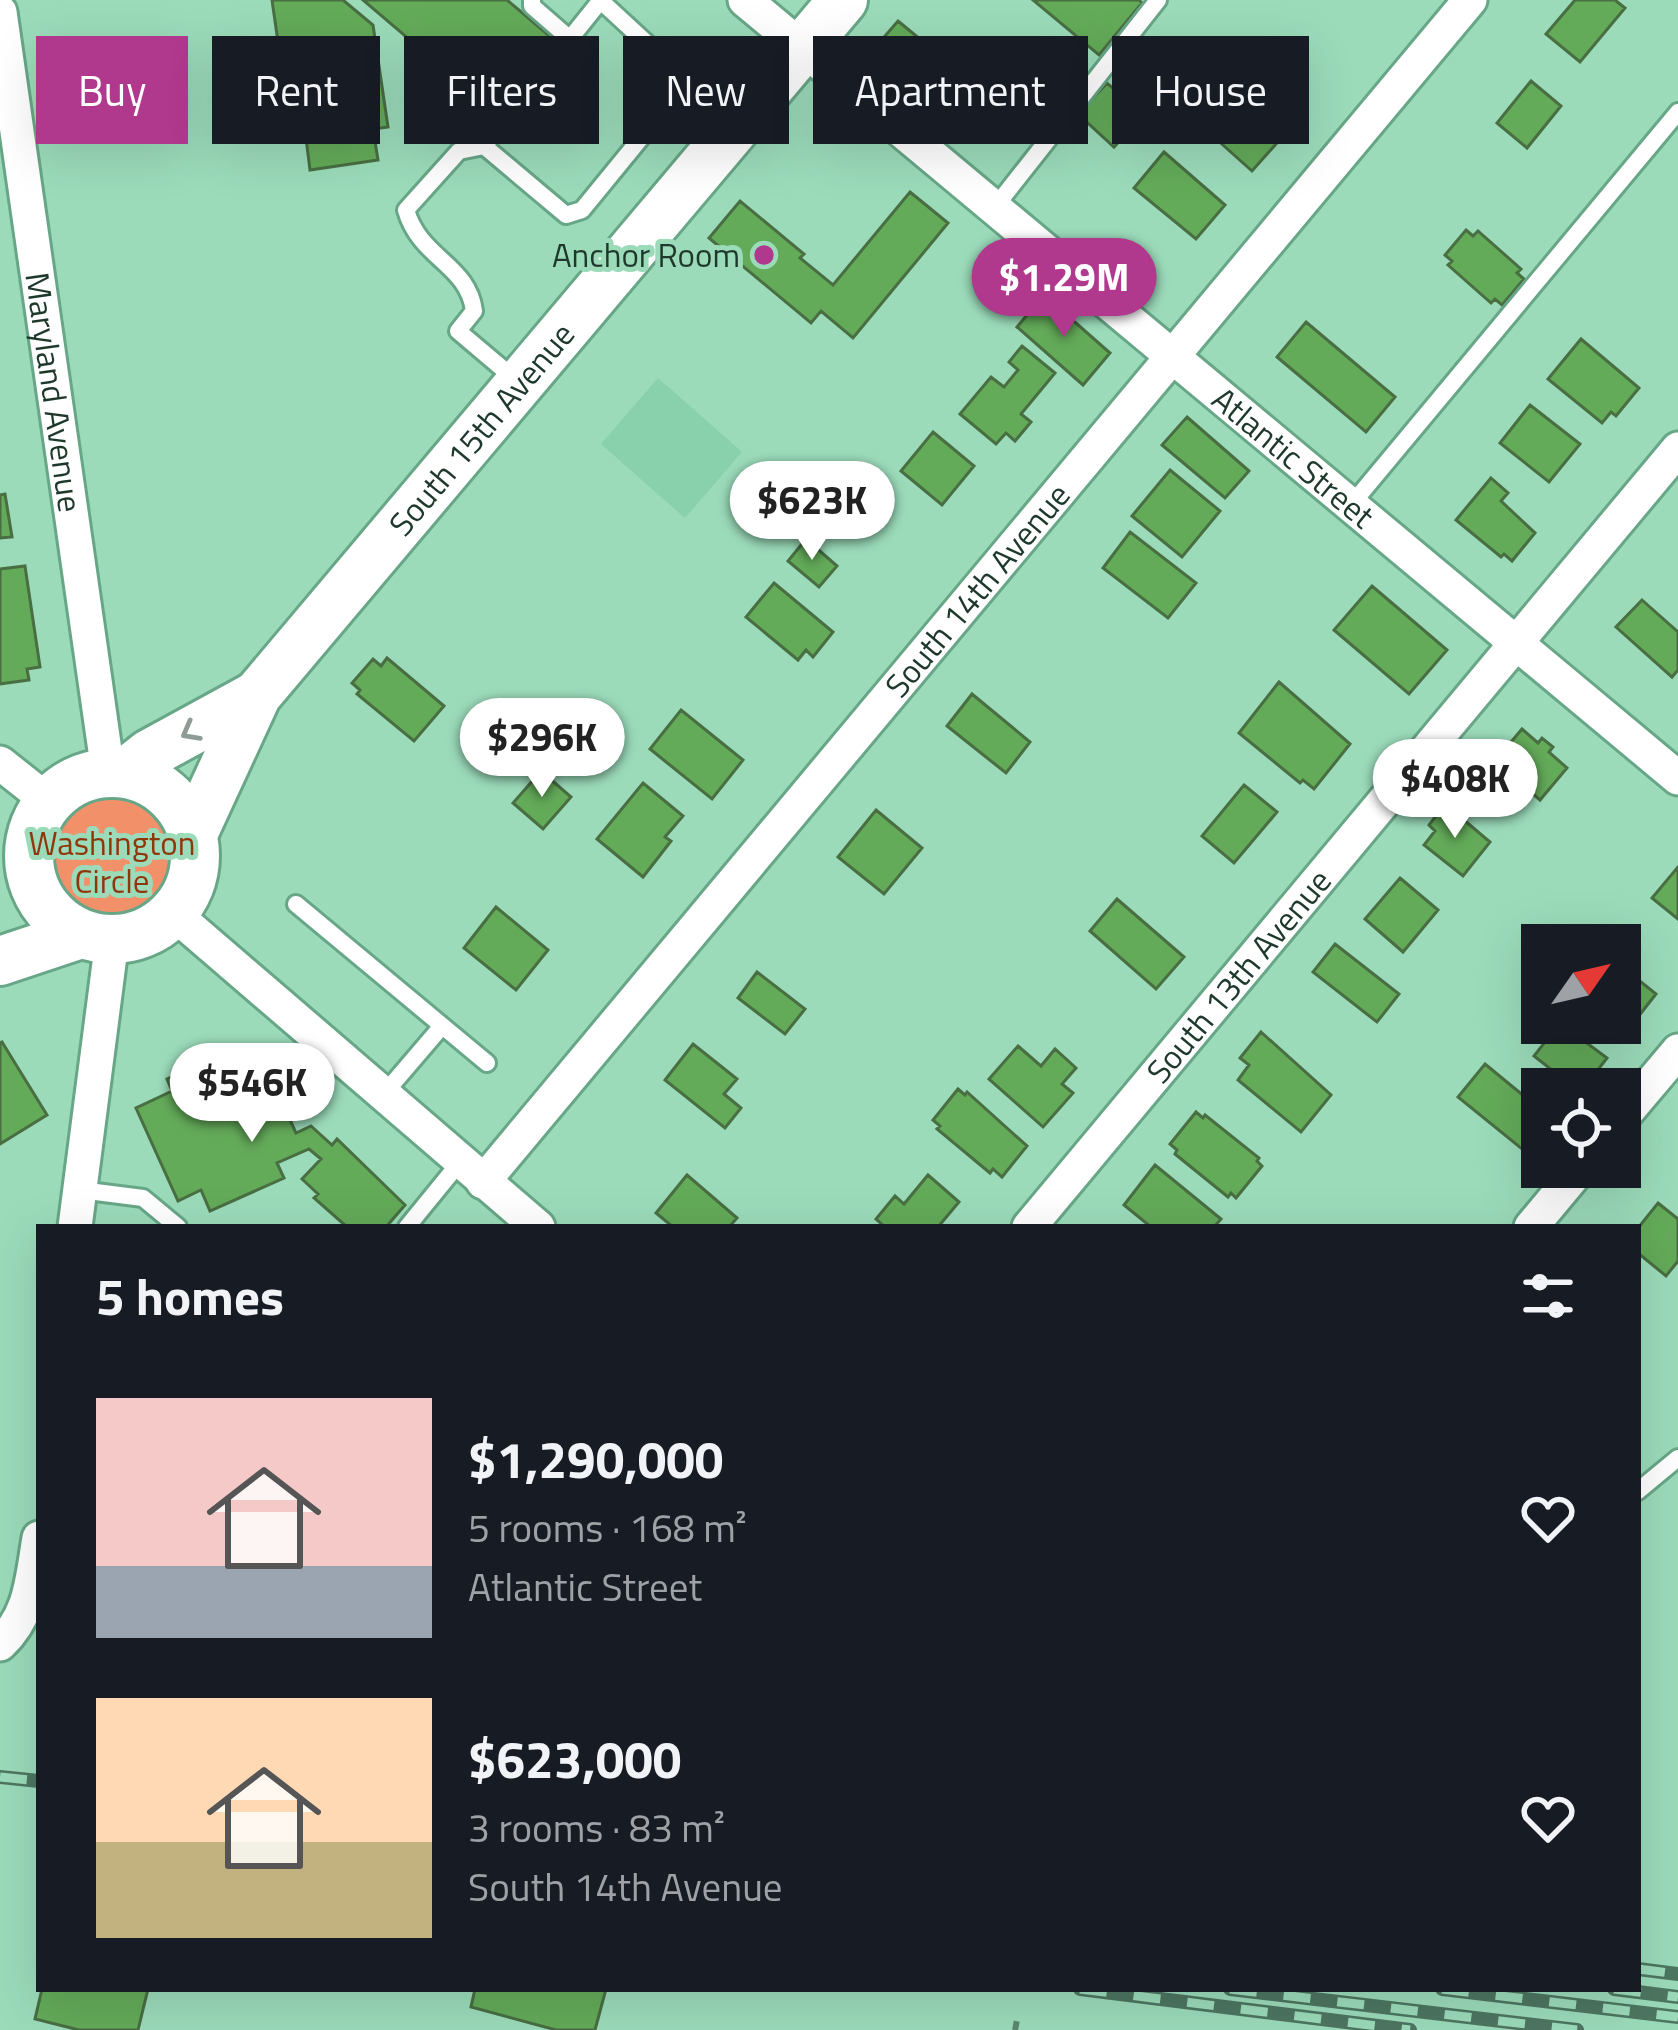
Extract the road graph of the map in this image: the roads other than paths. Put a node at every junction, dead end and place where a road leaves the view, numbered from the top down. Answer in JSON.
{"nodes":[{"id":1,"x":532,"y":0,"type":"edge"},
{"id":2,"x":601,"y":0,"type":"edge"},
{"id":3,"x":745,"y":0,"type":"edge"},
{"id":4,"x":843,"y":0,"type":"edge"},
{"id":5,"x":1158,"y":0,"type":"edge"},
{"id":6,"x":1470,"y":0,"type":"edge"},
{"id":7,"x":0,"y":12,"type":"edge"},
{"id":8,"x":568,"y":36,"type":"edge"},
{"id":9,"x":572,"y":36,"type":"edge"},
{"id":10,"x":802,"y":48,"type":"junction"},
{"id":11,"x":1678,"y":112,"type":"edge"},
{"id":12,"x":484,"y":146,"type":"joint"},
{"id":13,"x":995,"y":207,"type":"junction"},
{"id":14,"x":1174,"y":355,"type":"junction"},
{"id":15,"x":520,"y":384,"type":"junction"},
{"id":16,"x":1678,"y":449,"type":"edge"},
{"id":17,"x":1351,"y":505,"type":"junction"},
{"id":18,"x":1517,"y":642,"type":"junction"},
{"id":19,"x":257,"y":694,"type":"junction"},
{"id":20,"x":0,"y":763,"type":"edge"},
{"id":21,"x":117,"y":772,"type":"junction"},
{"id":22,"x":1678,"y":778,"type":"edge"},
{"id":23,"x":48,"y":801,"type":"junction"},
{"id":24,"x":193,"y":834,"type":"junction"},
{"id":25,"x":15,"y":887,"type":"edge"},
{"id":26,"x":296,"y":904,"type":"dead end"},
{"id":27,"x":173,"y":914,"type":"junction"},
{"id":28,"x":97,"y":937,"type":"junction"},
{"id":29,"x":0,"y":961,"type":"edge"},
{"id":30,"x":442,"y":1025,"type":"junction"},
{"id":31,"x":1678,"y":1051,"type":"edge"},
{"id":32,"x":487,"y":1063,"type":"dead end"},
{"id":33,"x":1641,"y":1095,"type":"edge"},
{"id":34,"x":383,"y":1096,"type":"junction"},
{"id":35,"x":471,"y":1172,"type":"junction"},
{"id":36,"x":1564,"y":1188,"type":"edge"},
{"id":37,"x":80,"y":1190,"type":"junction"},
{"id":38,"x":75,"y":1224,"type":"edge"},
{"id":39,"x":174,"y":1224,"type":"edge"},
{"id":40,"x":410,"y":1224,"type":"edge"},
{"id":41,"x":534,"y":1224,"type":"edge"},
{"id":42,"x":1032,"y":1224,"type":"edge"},
{"id":43,"x":1534,"y":1224,"type":"edge"},
{"id":44,"x":1678,"y":1458,"type":"edge"},
{"id":45,"x":1641,"y":1488,"type":"edge"},
{"id":46,"x":36,"y":1556,"type":"edge"},
{"id":47,"x":0,"y":1644,"type":"edge"}],
"edges":[{"from":1,"to":8,"type":"lane"},
{"from":2,"to":9,"type":"lane"},
{"from":2,"to":12,"type":"lane"},
{"from":3,"to":10,"type":"street","name":"Atlantic Street"},
{"from":4,"to":10,"type":"main road","name":"South 15th Avenue"},
{"from":5,"to":13,"type":"lane"},
{"from":6,"to":14,"type":"street","name":"South 14th Avenue"},
{"from":7,"to":21,"type":"street","name":"Maryland Avenue"},
{"from":10,"to":13,"type":"street","name":"Atlantic Street"},
{"from":10,"to":15,"type":"main road","name":"South 15th Avenue"},
{"from":11,"to":17,"type":"lane"},
{"from":12,"to":15,"type":"lane"},
{"from":13,"to":14,"type":"street","name":"Atlantic Street"},
{"from":14,"to":17,"type":"street","name":"Atlantic Street"},
{"from":14,"to":35,"type":"street","name":"South 14th Avenue"},
{"from":15,"to":19,"type":"main road","name":"South 15th Avenue"},
{"from":16,"to":18,"type":"street","name":"South 13th Avenue"},
{"from":17,"to":18,"type":"street","name":"Atlantic Street"},
{"from":18,"to":22,"type":"street","name":"Atlantic Street"},
{"from":18,"to":42,"type":"street","name":"South 13th Avenue"},
{"from":19,"to":21,"type":"main road","name":"South 15th Avenue","one_way":true},
{"from":19,"to":24,"type":"main road","name":"South 15th Avenue"},
{"from":20,"to":23,"type":"street"},
{"from":21,"to":23,"type":"main road"},
{"from":21,"to":24,"type":"main road"},
{"from":23,"to":25,"type":"main road"},
{"from":24,"to":27,"type":"main road"},
{"from":25,"to":28,"type":"main road"},
{"from":26,"to":30,"type":"lane"},
{"from":27,"to":28,"type":"main road"},
{"from":27,"to":34,"type":"street"},
{"from":28,"to":29,"type":"main road"},
{"from":28,"to":37,"type":"street"},
{"from":30,"to":32,"type":"lane"},
{"from":30,"to":34,"type":"lane"},
{"from":31,"to":33,"type":"street"},
{"from":34,"to":35,"type":"street"},
{"from":35,"to":40,"type":"lane"},
{"from":35,"to":41,"type":"street"},
{"from":36,"to":43,"type":"street"},
{"from":37,"to":38,"type":"street"},
{"from":37,"to":39,"type":"lane"},
{"from":44,"to":45,"type":"lane"},
{"from":46,"to":47,"type":"street"}]}
